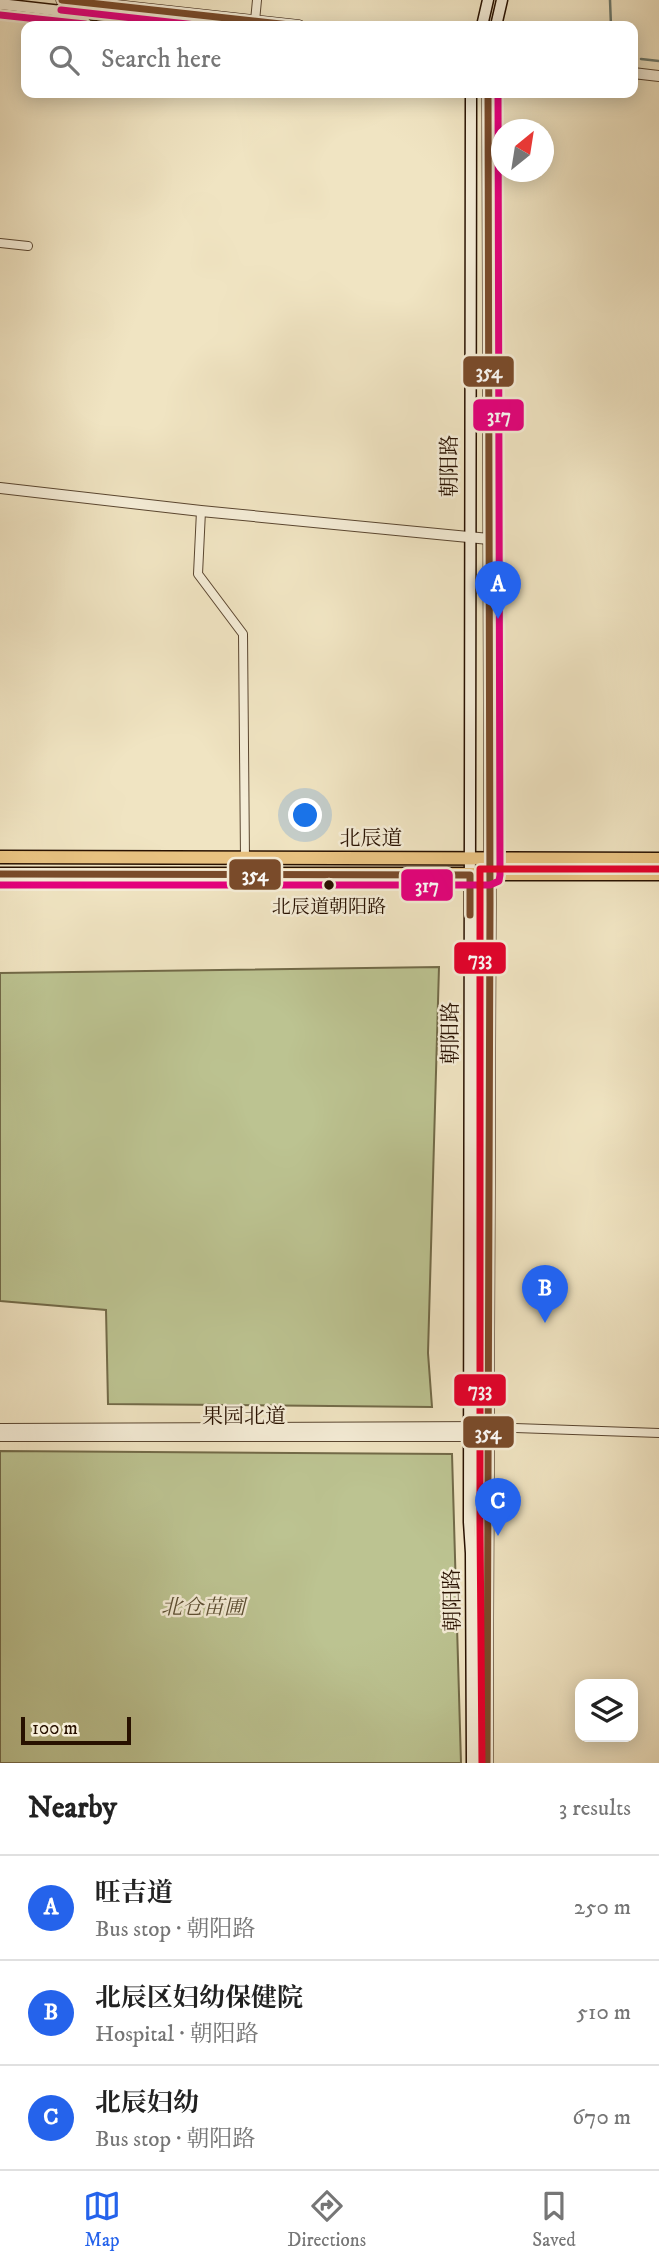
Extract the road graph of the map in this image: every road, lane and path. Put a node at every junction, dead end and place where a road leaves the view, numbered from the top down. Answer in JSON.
{"nodes":[{"id":1,"x":62,"y":0,"type":"edge"},
{"id":2,"x":257,"y":0,"type":"edge"},
{"id":3,"x":488,"y":0,"type":"edge"},
{"id":4,"x":502,"y":0,"type":"edge"},
{"id":5,"x":0,"y":4,"type":"edge"},
{"id":6,"x":150,"y":21,"type":"edge"},
{"id":7,"x":246,"y":21,"type":"edge"},
{"id":8,"x":255,"y":21,"type":"edge"},
{"id":9,"x":483,"y":21,"type":"edge"},
{"id":10,"x":497,"y":21,"type":"edge"},
{"id":11,"x":638,"y":74,"type":"edge"},
{"id":12,"x":659,"y":76,"type":"edge"},
{"id":13,"x":471,"y":98,"type":"edge"},
{"id":14,"x":488,"y":98,"type":"edge"},
{"id":15,"x":0,"y":243,"type":"edge"},
{"id":16,"x":28,"y":246,"type":"dead end"},
{"id":17,"x":0,"y":488,"type":"edge"},
{"id":18,"x":201,"y":511,"type":"junction"},
{"id":19,"x":469,"y":539,"type":"junction"},
{"id":20,"x":489,"y":539,"type":"junction"},
{"id":21,"x":0,"y":857,"type":"edge"},
{"id":22,"x":470,"y":858,"type":"junction"},
{"id":23,"x":490,"y":858,"type":"junction"},
{"id":24,"x":245,"y":859,"type":"junction"},
{"id":25,"x":659,"y":859,"type":"edge"},
{"id":26,"x":0,"y":874,"type":"edge"},
{"id":27,"x":659,"y":874,"type":"edge"},
{"id":28,"x":470,"y":875,"type":"junction"},
{"id":29,"x":490,"y":875,"type":"junction"},
{"id":30,"x":0,"y":1429,"type":"edge"},
{"id":31,"x":470,"y":1432,"type":"junction"},
{"id":32,"x":489,"y":1432,"type":"junction"},
{"id":33,"x":659,"y":1433,"type":"edge"},
{"id":34,"x":0,"y":1436,"type":"edge"},
{"id":35,"x":472,"y":1763,"type":"edge"},
{"id":36,"x":487,"y":1763,"type":"edge"}],
"edges":[{"from":1,"to":7,"type":"main road"},
{"from":2,"to":8,"type":"street"},
{"from":3,"to":9,"type":"main road"},
{"from":4,"to":10,"type":"main road"},
{"from":5,"to":6,"type":"main road"},
{"from":11,"to":12,"type":"street"},
{"from":13,"to":19,"type":"main road","name":"朝阳路"},
{"from":14,"to":20,"type":"main road","name":"朝阳路"},
{"from":15,"to":16,"type":"street"},
{"from":17,"to":18,"type":"street"},
{"from":18,"to":19,"type":"street"},
{"from":18,"to":24,"type":"street"},
{"from":19,"to":20,"type":"street"},
{"from":19,"to":22,"type":"main road","name":"朝阳路"},
{"from":20,"to":23,"type":"main road","name":"朝阳路"},
{"from":21,"to":24,"type":"main road","name":"北辰道"},
{"from":22,"to":23,"type":"main road","name":"北辰道"},
{"from":22,"to":24,"type":"main road","name":"北辰道"},
{"from":22,"to":28,"type":"main road","name":"朝阳路"},
{"from":23,"to":25,"type":"main road","name":"北辰道"},
{"from":23,"to":29,"type":"main road","name":"朝阳路"},
{"from":26,"to":28,"type":"main road","name":"北辰道"},
{"from":27,"to":29,"type":"main road","name":"北辰道"},
{"from":28,"to":29,"type":"main road","name":"北辰道"},
{"from":28,"to":31,"type":"main road","name":"朝阳路"},
{"from":29,"to":32,"type":"main road","name":"朝阳路"},
{"from":30,"to":31,"type":"street","name":"果园北道"},
{"from":31,"to":32,"type":"street","name":"果园北道"},
{"from":31,"to":34,"type":"street","name":"果园北道"},
{"from":31,"to":35,"type":"main road","name":"朝阳路"},
{"from":32,"to":33,"type":"street"},
{"from":32,"to":36,"type":"main road","name":"朝阳路"}]}
